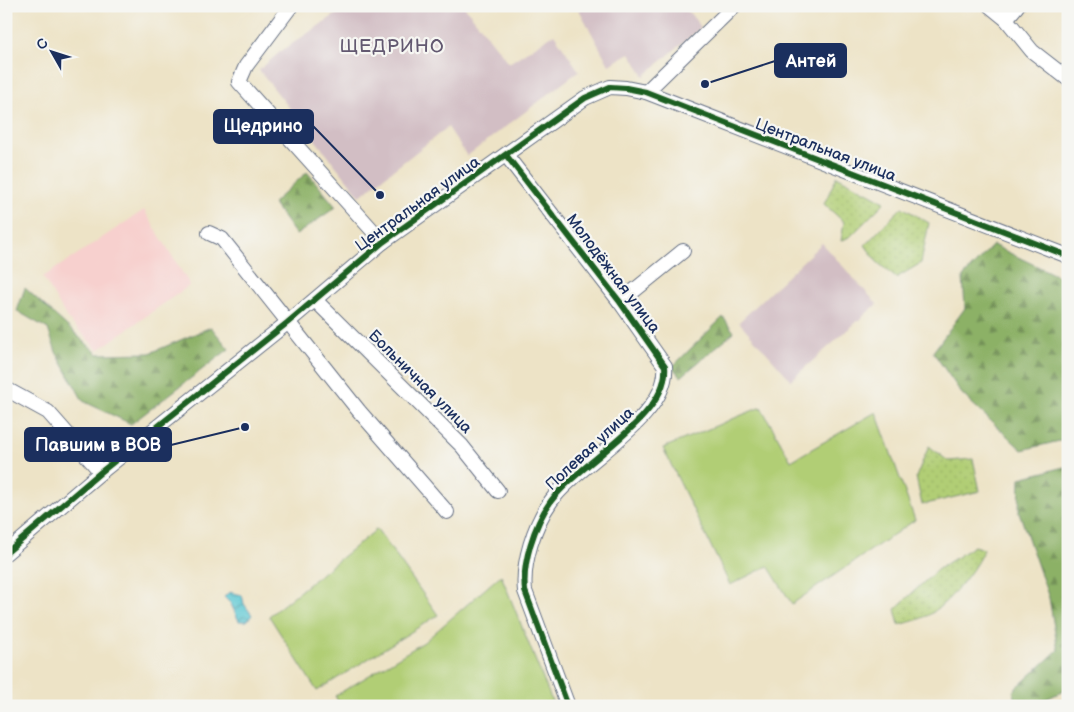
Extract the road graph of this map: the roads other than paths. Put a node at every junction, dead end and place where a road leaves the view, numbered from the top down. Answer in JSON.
{"nodes":[{"id":1,"x":292,"y":6,"type":"edge"},
{"id":2,"x":734,"y":6,"type":"edge"},
{"id":3,"x":990,"y":6,"type":"edge"},
{"id":4,"x":1017,"y":6,"type":"edge"},
{"id":5,"x":1006,"y":19,"type":"junction"},
{"id":6,"x":1068,"y":79,"type":"edge"},
{"id":7,"x":646,"y":92,"type":"junction"},
{"id":8,"x":506,"y":155,"type":"junction"},
{"id":9,"x":209,"y":233,"type":"dead end"},
{"id":10,"x":383,"y":242,"type":"junction"},
{"id":11,"x":683,"y":252,"type":"dead end"},
{"id":12,"x":1068,"y":256,"type":"edge"},
{"id":13,"x":315,"y":300,"type":"junction"},
{"id":14,"x":620,"y":302,"type":"junction"},
{"id":15,"x":287,"y":323,"type":"junction"},
{"id":16,"x":6,"y":389,"type":"edge"},
{"id":17,"x":645,"y":414,"type":"joint"},
{"id":18,"x":101,"y":472,"type":"junction"},
{"id":19,"x":498,"y":491,"type":"dead end"},
{"id":20,"x":447,"y":512,"type":"dead end"},
{"id":21,"x":6,"y":553,"type":"edge"},
{"id":22,"x":568,"y":706,"type":"edge"}],
"edges":[{"from":1,"to":10,"type":"street"},
{"from":2,"to":7,"type":"street"},
{"from":3,"to":5,"type":"street"},
{"from":4,"to":5,"type":"street"},
{"from":5,"to":6,"type":"street"},
{"from":7,"to":8,"type":"street","name":"Центральная улица"},
{"from":7,"to":12,"type":"street","name":"Центральная улица"},
{"from":8,"to":10,"type":"street","name":"Центральная улица"},
{"from":8,"to":14,"type":"street","name":"Молодёжная улица"},
{"from":9,"to":15,"type":"street"},
{"from":10,"to":13,"type":"street","name":"Центральная улица"},
{"from":11,"to":14,"type":"street"},
{"from":13,"to":15,"type":"street","name":"Центральная улица"},
{"from":13,"to":19,"type":"street","name":"Больничная улица"},
{"from":14,"to":17,"type":"street","name":"Молодёжная улица"},
{"from":15,"to":18,"type":"street","name":"Центральная улица"},
{"from":15,"to":20,"type":"street"},
{"from":16,"to":18,"type":"street"},
{"from":17,"to":22,"type":"street","name":"Полевая улица"},
{"from":18,"to":21,"type":"street","name":"Центральная улица"}]}
